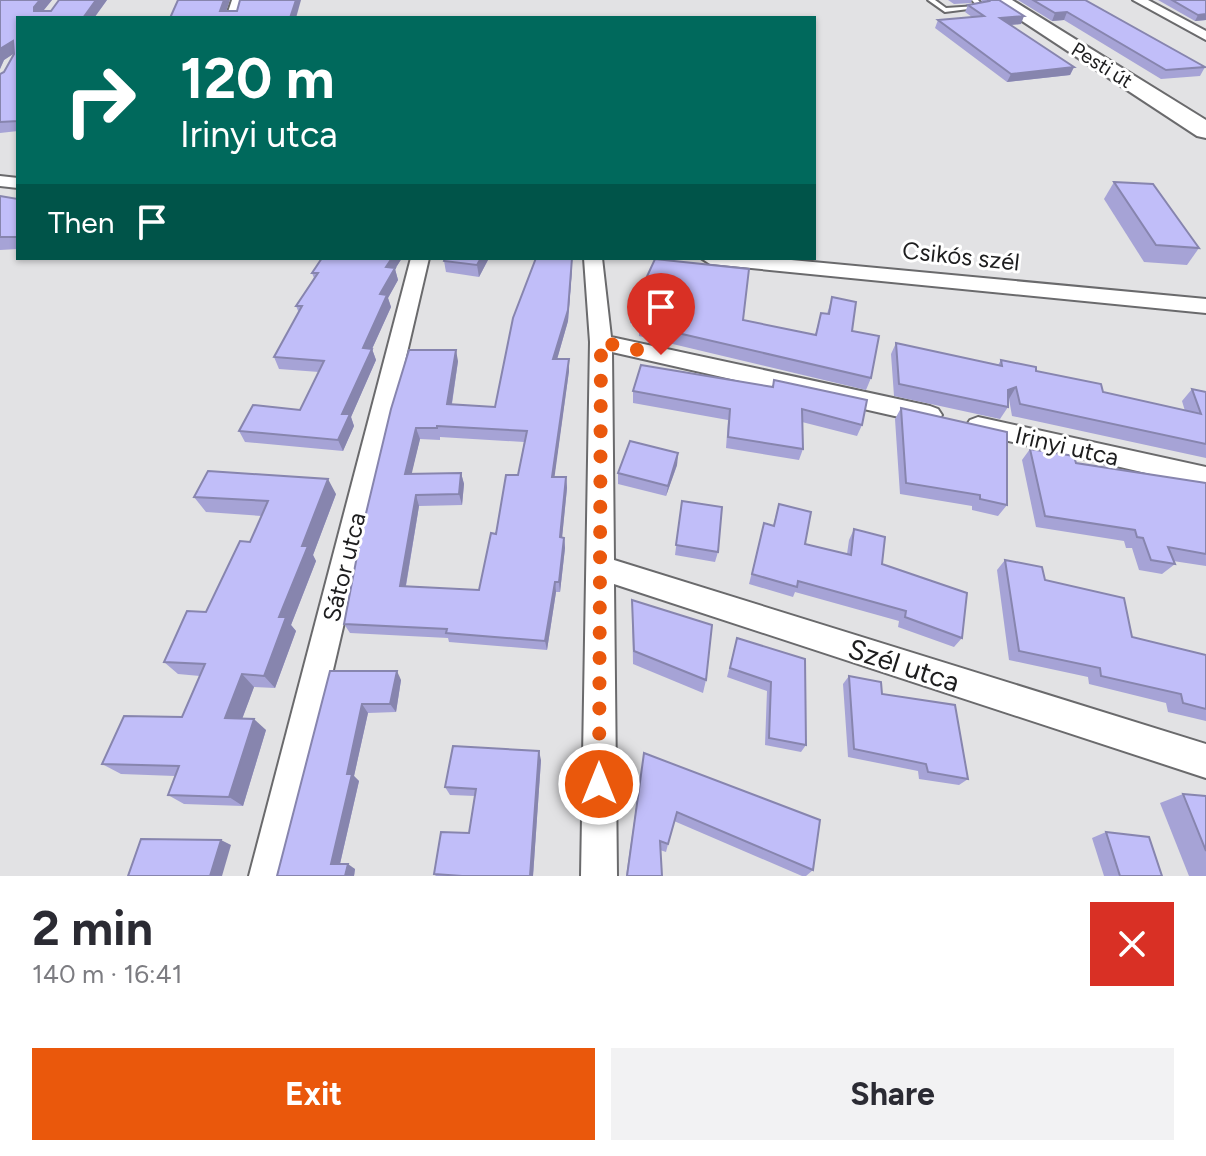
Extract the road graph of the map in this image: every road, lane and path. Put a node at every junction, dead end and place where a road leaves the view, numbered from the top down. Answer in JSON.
{"nodes":[{"id":1,"x":931,"y":0,"type":"edge"},
{"id":2,"x":975,"y":0,"type":"edge"},
{"id":3,"x":999,"y":0,"type":"edge"},
{"id":4,"x":1139,"y":0,"type":"edge"},
{"id":5,"x":1206,"y":36,"type":"edge"},
{"id":6,"x":1206,"y":131,"type":"edge"},
{"id":7,"x":420,"y":260,"type":"edge"},
{"id":8,"x":593,"y":260,"type":"edge"},
{"id":9,"x":731,"y":260,"type":"edge"},
{"id":10,"x":1206,"y":306,"type":"edge"},
{"id":11,"x":601,"y":342,"type":"junction"},
{"id":12,"x":1206,"y":477,"type":"edge"},
{"id":13,"x":601,"y":568,"type":"junction"},
{"id":14,"x":1206,"y":761,"type":"edge"},
{"id":15,"x":267,"y":876,"type":"edge"},
{"id":16,"x":599,"y":876,"type":"edge"}],
"edges":[{"from":1,"to":2,"type":"lane"},
{"from":3,"to":6,"type":"main road","name":"Pesti út"},
{"from":4,"to":5,"type":"street"},
{"from":7,"to":15,"type":"street","name":"Sátor utca"},
{"from":8,"to":11,"type":"street"},
{"from":9,"to":10,"type":"street","name":"Csikós szél"},
{"from":11,"to":12,"type":"street","name":"Irinyi utca"},
{"from":11,"to":13,"type":"street"},
{"from":13,"to":14,"type":"street","name":"Szél utca"},
{"from":13,"to":16,"type":"street"}]}
